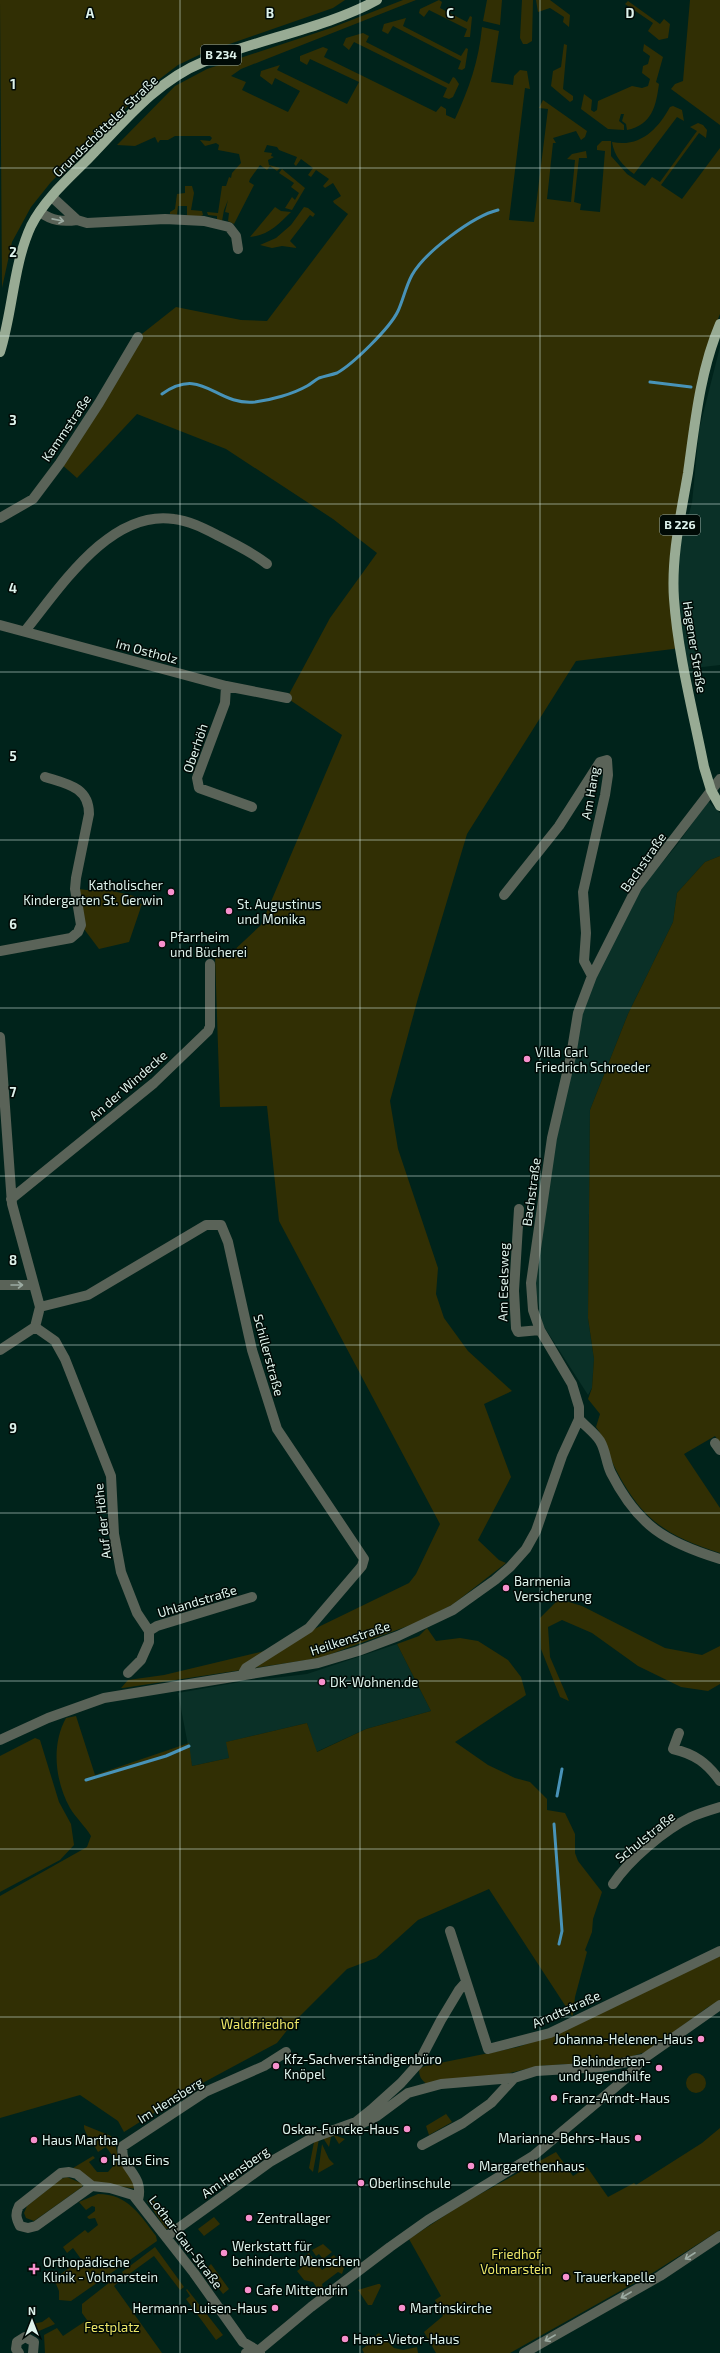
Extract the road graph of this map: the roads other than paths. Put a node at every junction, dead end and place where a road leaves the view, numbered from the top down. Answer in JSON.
{"nodes":[{"id":1,"x":377,"y":0,"type":"edge"},
{"id":2,"x":52,"y":197,"type":"junction"},
{"id":3,"x":40,"y":212,"type":"junction"},
{"id":4,"x":77,"y":220,"type":"junction"},
{"id":5,"x":238,"y":249,"type":"dead end"},
{"id":6,"x":720,"y":324,"type":"edge"},
{"id":7,"x":138,"y":337,"type":"dead end"},
{"id":8,"x":0,"y":352,"type":"edge"},
{"id":9,"x":0,"y":518,"type":"edge"},
{"id":10,"x":267,"y":564,"type":"dead end"},
{"id":11,"x":0,"y":625,"type":"edge"},
{"id":12,"x":25,"y":631,"type":"junction"},
{"id":13,"x":226,"y":686,"type":"junction"},
{"id":14,"x":287,"y":698,"type":"dead end"},
{"id":15,"x":45,"y":777,"type":"dead end"},
{"id":16,"x":720,"y":779,"type":"edge"},
{"id":17,"x":711,"y":790,"type":"junction"},
{"id":18,"x":720,"y":806,"type":"edge"},
{"id":19,"x":252,"y":807,"type":"dead end"},
{"id":20,"x":504,"y":895,"type":"dead end"},
{"id":21,"x":0,"y":951,"type":"edge"},
{"id":22,"x":210,"y":964,"type":"dead end"},
{"id":23,"x":592,"y":976,"type":"junction"},
{"id":24,"x":0,"y":1037,"type":"edge"},
{"id":25,"x":12,"y":1199,"type":"junction"},
{"id":26,"x":519,"y":1209,"type":"dead end"},
{"id":27,"x":0,"y":1285,"type":"edge"},
{"id":28,"x":33,"y":1285,"type":"junction"},
{"id":29,"x":40,"y":1307,"type":"junction"},
{"id":30,"x":34,"y":1327,"type":"junction"},
{"id":31,"x":540,"y":1330,"type":"junction"},
{"id":32,"x":0,"y":1350,"type":"edge"},
{"id":33,"x":578,"y":1419,"type":"junction"},
{"id":34,"x":720,"y":1559,"type":"edge"},
{"id":35,"x":252,"y":1597,"type":"dead end"},
{"id":36,"x":149,"y":1631,"type":"junction"},
{"id":37,"x":128,"y":1673,"type":"dead end"},
{"id":38,"x":242,"y":1675,"type":"junction"},
{"id":39,"x":679,"y":1733,"type":"dead end"},
{"id":40,"x":0,"y":1740,"type":"edge"},
{"id":41,"x":720,"y":1781,"type":"edge"},
{"id":42,"x":720,"y":1806,"type":"edge"},
{"id":43,"x":613,"y":1884,"type":"dead end"},
{"id":44,"x":450,"y":1931,"type":"dead end"},
{"id":45,"x":720,"y":1951,"type":"edge"},
{"id":46,"x":466,"y":1982,"type":"junction"},
{"id":47,"x":720,"y":2005,"type":"edge"},
{"id":48,"x":286,"y":2052,"type":"dead end"},
{"id":49,"x":643,"y":2059,"type":"junction"},
{"id":50,"x":514,"y":2078,"type":"junction"},
{"id":51,"x":338,"y":2128,"type":"junction"},
{"id":52,"x":422,"y":2146,"type":"dead end"},
{"id":53,"x":92,"y":2186,"type":"junction"},
{"id":54,"x":138,"y":2200,"type":"junction"},
{"id":55,"x":720,"y":2236,"type":"edge"},
{"id":56,"x":166,"y":2237,"type":"junction"},
{"id":57,"x":260,"y":2352,"type":"edge"},
{"id":58,"x":18,"y":2353,"type":"edge"},
{"id":59,"x":33,"y":2353,"type":"edge"},
{"id":60,"x":246,"y":2353,"type":"edge"},
{"id":61,"x":524,"y":2353,"type":"edge"}],
"edges":[{"from":1,"to":2,"type":"main road","name":"Grundschötteler Straße","number":"B 234"},
{"from":2,"to":3,"type":"main road","name":"Grundschötteler Straße","number":"B 234"},
{"from":2,"to":4,"type":"street"},
{"from":3,"to":4,"type":"street","one_way":true},
{"from":3,"to":8,"type":"main road","name":"Grundschötteler Straße","number":"B 234"},
{"from":4,"to":5,"type":"street"},
{"from":6,"to":17,"type":"main road","name":"Hagener Straße","number":"B 226"},
{"from":7,"to":9,"type":"street","name":"Kammstraße"},
{"from":10,"to":12,"type":"street"},
{"from":11,"to":12,"type":"street","name":"Im Ostholz"},
{"from":12,"to":13,"type":"street","name":"Im Ostholz"},
{"from":13,"to":14,"type":"street","name":"Im Ostholz"},
{"from":13,"to":19,"type":"street","name":"Oberhöh"},
{"from":15,"to":21,"type":"street"},
{"from":16,"to":17,"type":"street","name":"Bachstraße"},
{"from":17,"to":18,"type":"main road","name":"Hagener Straße","number":"B 226"},
{"from":17,"to":23,"type":"street","name":"Bachstraße"},
{"from":20,"to":23,"type":"street","name":"Am Hang"},
{"from":22,"to":25,"type":"street","name":"An der Windecke"},
{"from":23,"to":31,"type":"street","name":"Bachstraße"},
{"from":24,"to":25,"type":"street"},
{"from":25,"to":28,"type":"street"},
{"from":26,"to":31,"type":"street","name":"Am Eselsweg"},
{"from":27,"to":28,"type":"street","one_way":true},
{"from":28,"to":29,"type":"street"},
{"from":29,"to":30,"type":"street"},
{"from":29,"to":38,"type":"street","name":"Schillerstraße"},
{"from":30,"to":32,"type":"street"},
{"from":30,"to":36,"type":"street","name":"Auf der Höhe"},
{"from":31,"to":33,"type":"street","name":"Bachstraße"},
{"from":33,"to":34,"type":"street"},
{"from":33,"to":38,"type":"street","name":"Heilkenstraße"},
{"from":35,"to":36,"type":"street","name":"Uhlandstraße"},
{"from":36,"to":37,"type":"street"},
{"from":38,"to":40,"type":"street","name":"Heilkenstraße"},
{"from":39,"to":41,"type":"street"},
{"from":42,"to":43,"type":"street","name":"Schulstraße"},
{"from":44,"to":46,"type":"street","name":"Arndtstraße"},
{"from":45,"to":46,"type":"street","name":"Arndtstraße"},
{"from":46,"to":51,"type":"street","name":"Am Hensberg"},
{"from":47,"to":49,"type":"street"},
{"from":48,"to":54,"type":"street","name":"Im Hensberg"},
{"from":49,"to":50,"type":"street"},
{"from":49,"to":57,"type":"street"},
{"from":50,"to":51,"type":"street"},
{"from":50,"to":52,"type":"street"},
{"from":51,"to":56,"type":"street","name":"Am Hensberg"},
{"from":53,"to":53,"type":"street","name":"Lothar-Gau-Straße"},
{"from":53,"to":54,"type":"street","name":"Lothar-Gau-Straße"},
{"from":54,"to":56,"type":"street","name":"Lothar-Gau-Straße"},
{"from":55,"to":61,"type":"street","one_way":true},
{"from":56,"to":57,"type":"street","name":"Lothar-Gau-Straße"},
{"from":57,"to":60,"type":"street"},
{"from":58,"to":59,"type":"street"}]}
